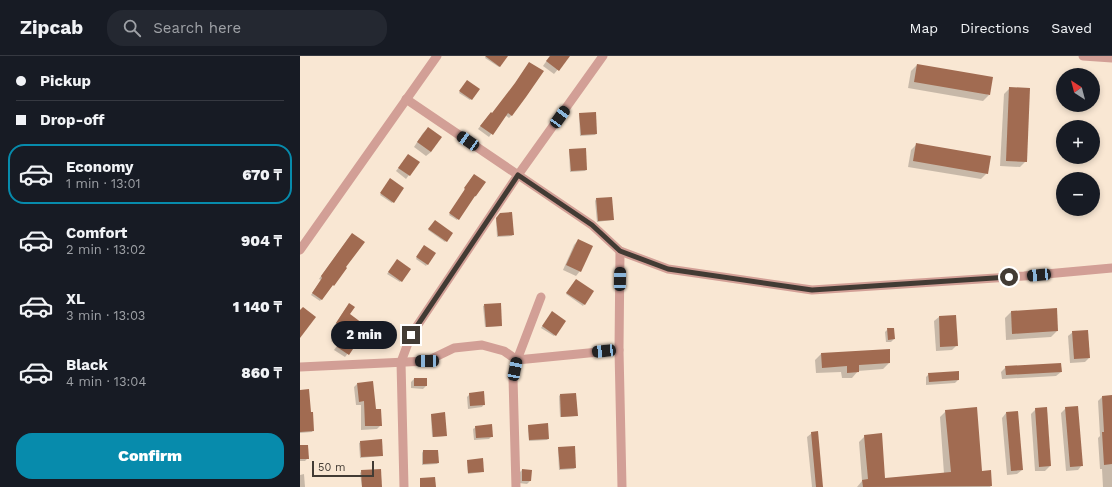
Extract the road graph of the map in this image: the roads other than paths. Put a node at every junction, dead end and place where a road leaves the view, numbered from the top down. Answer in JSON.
{"nodes":[{"id":1,"x":437,"y":56,"type":"edge"},
{"id":2,"x":603,"y":56,"type":"edge"},
{"id":3,"x":1083,"y":56,"type":"edge"},
{"id":4,"x":1112,"y":58,"type":"edge"},
{"id":5,"x":406,"y":99,"type":"junction"},
{"id":6,"x":518,"y":175,"type":"junction"},
{"id":7,"x":300,"y":250,"type":"edge"},
{"id":8,"x":620,"y":251,"type":"junction"},
{"id":9,"x":1112,"y":268,"type":"edge"},
{"id":10,"x":541,"y":297,"type":"dead end"},
{"id":11,"x":619,"y":350,"type":"junction"},
{"id":12,"x":517,"y":360,"type":"junction"},
{"id":13,"x":401,"y":362,"type":"junction"},
{"id":14,"x":300,"y":367,"type":"edge"},
{"id":15,"x":404,"y":487,"type":"edge"},
{"id":16,"x":516,"y":487,"type":"edge"},
{"id":17,"x":622,"y":487,"type":"edge"}],
"edges":[{"from":1,"to":5,"type":"street"},
{"from":2,"to":6,"type":"street"},
{"from":3,"to":4,"type":"street"},
{"from":5,"to":6,"type":"street"},
{"from":5,"to":7,"type":"street"},
{"from":6,"to":8,"type":"street"},
{"from":6,"to":13,"type":"street"},
{"from":8,"to":9,"type":"street"},
{"from":8,"to":11,"type":"street"},
{"from":10,"to":12,"type":"street"},
{"from":11,"to":12,"type":"street"},
{"from":11,"to":17,"type":"street"},
{"from":12,"to":13,"type":"street"},
{"from":12,"to":16,"type":"street"},
{"from":13,"to":14,"type":"street"},
{"from":13,"to":15,"type":"street"}]}
